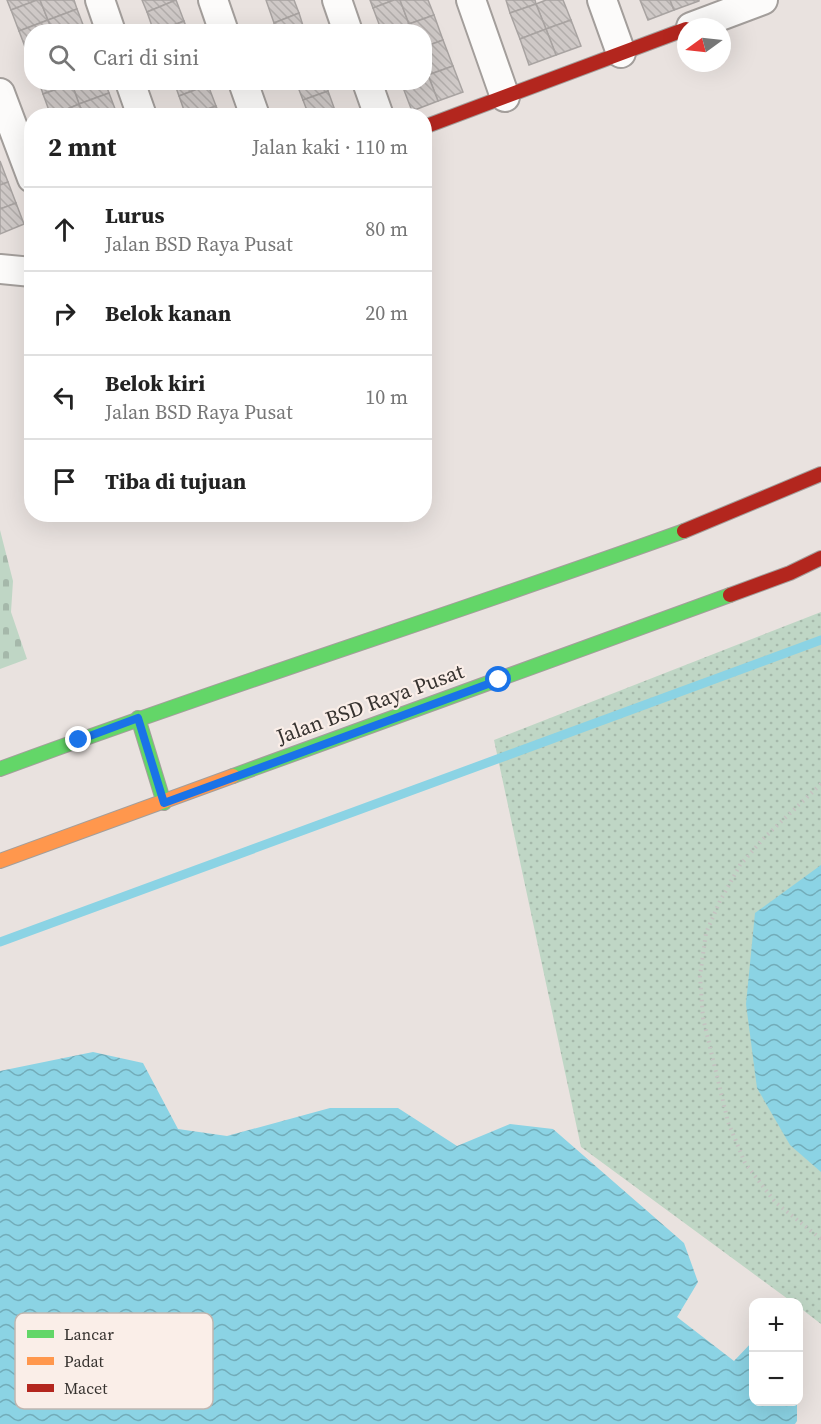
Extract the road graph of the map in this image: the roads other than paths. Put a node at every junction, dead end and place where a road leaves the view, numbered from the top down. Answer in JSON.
{"nodes":[{"id":1,"x":100,"y":0,"type":"edge"},
{"id":2,"x":213,"y":0,"type":"edge"},
{"id":3,"x":337,"y":0,"type":"edge"},
{"id":4,"x":471,"y":0,"type":"edge"},
{"id":5,"x":602,"y":0,"type":"edge"},
{"id":6,"x":750,"y":2,"type":"edge"},
{"id":7,"x":712,"y":18,"type":"edge"},
{"id":8,"x":108,"y":24,"type":"edge"},
{"id":9,"x":221,"y":24,"type":"edge"},
{"id":10,"x":345,"y":24,"type":"edge"},
{"id":11,"x":677,"y":32,"type":"edge"},
{"id":12,"x":621,"y":53,"type":"junction"},
{"id":13,"x":133,"y":90,"type":"edge"},
{"id":14,"x":246,"y":90,"type":"edge"},
{"id":15,"x":370,"y":90,"type":"edge"},
{"id":16,"x":0,"y":93,"type":"edge"},
{"id":17,"x":505,"y":97,"type":"junction"},
{"id":18,"x":139,"y":108,"type":"edge"},
{"id":19,"x":252,"y":108,"type":"edge"},
{"id":20,"x":376,"y":108,"type":"edge"},
{"id":21,"x":432,"y":124,"type":"edge"},
{"id":22,"x":24,"y":157,"type":"edge"},
{"id":23,"x":0,"y":269,"type":"edge"},
{"id":24,"x":24,"y":271,"type":"edge"},
{"id":25,"x":821,"y":474,"type":"edge"},
{"id":26,"x":821,"y":558,"type":"edge"},
{"id":27,"x":138,"y":718,"type":"junction"},
{"id":28,"x":0,"y":769,"type":"edge"},
{"id":29,"x":164,"y":803,"type":"junction"},
{"id":30,"x":0,"y":861,"type":"edge"}],
"edges":[{"from":1,"to":8,"type":"street"},
{"from":2,"to":9,"type":"street"},
{"from":3,"to":10,"type":"street"},
{"from":4,"to":17,"type":"street"},
{"from":5,"to":12,"type":"street"},
{"from":6,"to":7,"type":"street"},
{"from":11,"to":12,"type":"main road"},
{"from":12,"to":17,"type":"main road"},
{"from":13,"to":18,"type":"street"},
{"from":14,"to":19,"type":"street"},
{"from":15,"to":20,"type":"street"},
{"from":16,"to":22,"type":"street"},
{"from":17,"to":21,"type":"main road"},
{"from":23,"to":24,"type":"street"},
{"from":25,"to":27,"type":"main road"},
{"from":26,"to":29,"type":"main road","name":"Jalan BSD Raya Pusat"},
{"from":27,"to":28,"type":"main road"},
{"from":27,"to":29,"type":"main road"},
{"from":29,"to":30,"type":"main road","name":"Jalan BSD Raya Pusat"}]}
